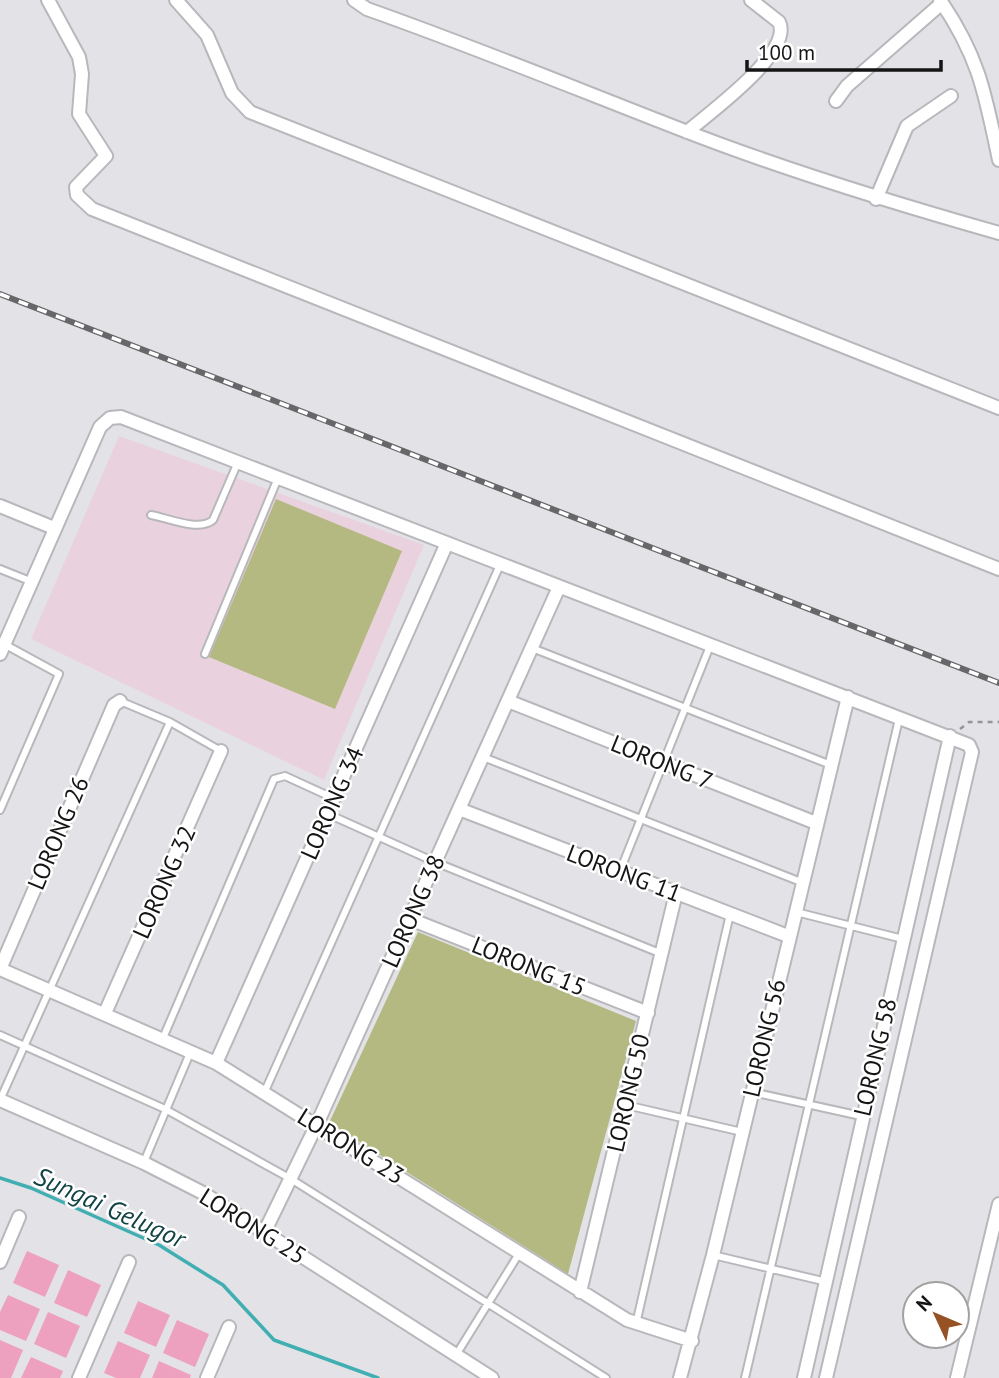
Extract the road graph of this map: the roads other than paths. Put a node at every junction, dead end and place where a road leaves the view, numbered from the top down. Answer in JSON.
{"nodes":[{"id":1,"x":48,"y":0,"type":"edge"},
{"id":2,"x":176,"y":0,"type":"edge"},
{"id":3,"x":354,"y":0,"type":"edge"},
{"id":4,"x":751,"y":0,"type":"edge"},
{"id":5,"x":941,"y":2,"type":"edge"},
{"id":6,"x":951,"y":96,"type":"dead end"},
{"id":7,"x":836,"y":101,"type":"dead end"},
{"id":8,"x":687,"y":132,"type":"junction"},
{"id":9,"x":999,"y":160,"type":"edge"},
{"id":10,"x":876,"y":199,"type":"junction"},
{"id":11,"x":999,"y":233,"type":"edge"},
{"id":12,"x":999,"y":408,"type":"edge"},
{"id":13,"x":238,"y":462,"type":"junction"},
{"id":14,"x":278,"y":478,"type":"junction"},
{"id":15,"x":0,"y":506,"type":"edge"},
{"id":16,"x":151,"y":515,"type":"dead end"},
{"id":17,"x":54,"y":528,"type":"junction"},
{"id":18,"x":447,"y":543,"type":"junction"},
{"id":19,"x":500,"y":565,"type":"junction"},
{"id":20,"x":0,"y":569,"type":"edge"},
{"id":21,"x":999,"y":569,"type":"edge"},
{"id":22,"x":30,"y":581,"type":"junction"},
{"id":23,"x":559,"y":587,"type":"junction"},
{"id":24,"x":710,"y":645,"type":"junction"},
{"id":25,"x":1,"y":647,"type":"edge"},
{"id":26,"x":532,"y":648,"type":"junction"},
{"id":27,"x":205,"y":654,"type":"dead end"},
{"id":28,"x":848,"y":697,"type":"junction"},
{"id":29,"x":120,"y":701,"type":"joint"},
{"id":30,"x":508,"y":701,"type":"junction"},
{"id":31,"x":685,"y":709,"type":"junction"},
{"id":32,"x":900,"y":717,"type":"junction"},
{"id":33,"x":170,"y":722,"type":"junction"},
{"id":34,"x":950,"y":736,"type":"junction"},
{"id":35,"x":221,"y":751,"type":"joint"},
{"id":36,"x":483,"y":757,"type":"junction"},
{"id":37,"x":663,"y":763,"type":"junction"},
{"id":38,"x":831,"y":765,"type":"junction"},
{"id":39,"x":334,"y":798,"type":"junction"},
{"id":40,"x":459,"y":809,"type":"junction"},
{"id":41,"x":0,"y":810,"type":"edge"},
{"id":42,"x":328,"y":814,"type":"junction"},
{"id":43,"x":641,"y":819,"type":"junction"},
{"id":44,"x":816,"y":823,"type":"junction"},
{"id":45,"x":378,"y":837,"type":"junction"},
{"id":46,"x":435,"y":862,"type":"junction"},
{"id":47,"x":620,"y":871,"type":"junction"},
{"id":48,"x":801,"y":882,"type":"junction"},
{"id":49,"x":677,"y":893,"type":"junction"},
{"id":50,"x":794,"y":912,"type":"junction"},
{"id":51,"x":730,"y":914,"type":"junction"},
{"id":52,"x":410,"y":919,"type":"junction"},
{"id":53,"x":850,"y":926,"type":"junction"},
{"id":54,"x":788,"y":936,"type":"junction"},
{"id":55,"x":903,"y":939,"type":"junction"},
{"id":56,"x":662,"y":954,"type":"junction"},
{"id":57,"x":0,"y":969,"type":"edge"},
{"id":58,"x":48,"y":989,"type":"junction"},
{"id":59,"x":105,"y":1013,"type":"junction"},
{"id":60,"x":648,"y":1013,"type":"junction"},
{"id":61,"x":0,"y":1035,"type":"edge"},
{"id":62,"x":163,"y":1038,"type":"junction"},
{"id":63,"x":24,"y":1045,"type":"junction"},
{"id":64,"x":191,"y":1051,"type":"junction"},
{"id":65,"x":216,"y":1063,"type":"junction"},
{"id":66,"x":265,"y":1091,"type":"junction"},
{"id":67,"x":752,"y":1092,"type":"junction"},
{"id":68,"x":0,"y":1100,"type":"edge"},
{"id":69,"x":808,"y":1104,"type":"junction"},
{"id":70,"x":626,"y":1105,"type":"junction"},
{"id":71,"x":165,"y":1109,"type":"junction"},
{"id":72,"x":862,"y":1116,"type":"junction"},
{"id":73,"x":682,"y":1119,"type":"junction"},
{"id":74,"x":317,"y":1124,"type":"junction"},
{"id":75,"x":742,"y":1132,"type":"junction"},
{"id":76,"x":144,"y":1163,"type":"junction"},
{"id":77,"x":291,"y":1179,"type":"junction"},
{"id":78,"x":999,"y":1204,"type":"edge"},
{"id":79,"x":19,"y":1217,"type":"dead end"},
{"id":80,"x":264,"y":1233,"type":"junction"},
{"id":81,"x":520,"y":1252,"type":"junction"},
{"id":82,"x":713,"y":1255,"type":"junction"},
{"id":83,"x":0,"y":1262,"type":"edge"},
{"id":84,"x":129,"y":1262,"type":"dead end"},
{"id":85,"x":769,"y":1268,"type":"junction"},
{"id":86,"x":827,"y":1282,"type":"junction"},
{"id":87,"x":848,"y":1286,"type":"junction"},
{"id":88,"x":580,"y":1292,"type":"junction"},
{"id":89,"x":487,"y":1305,"type":"junction"},
{"id":90,"x":636,"y":1324,"type":"junction"},
{"id":91,"x":229,"y":1327,"type":"dead end"},
{"id":92,"x":691,"y":1341,"type":"junction"},
{"id":93,"x":456,"y":1355,"type":"junction"},
{"id":94,"x":79,"y":1378,"type":"edge"},
{"id":95,"x":207,"y":1378,"type":"edge"},
{"id":96,"x":492,"y":1378,"type":"edge"},
{"id":97,"x":606,"y":1378,"type":"edge"},
{"id":98,"x":680,"y":1378,"type":"edge"},
{"id":99,"x":745,"y":1378,"type":"edge"},
{"id":100,"x":804,"y":1378,"type":"edge"},
{"id":101,"x":826,"y":1378,"type":"edge"},
{"id":102,"x":957,"y":1378,"type":"edge"}],
"edges":[{"from":1,"to":21,"type":"street"},
{"from":2,"to":12,"type":"street"},
{"from":3,"to":8,"type":"street"},
{"from":4,"to":8,"type":"street"},
{"from":5,"to":7,"type":"street"},
{"from":5,"to":9,"type":"street"},
{"from":6,"to":10,"type":"street"},
{"from":8,"to":10,"type":"street"},
{"from":10,"to":11,"type":"street"},
{"from":13,"to":14,"type":"street"},
{"from":13,"to":16,"type":"lane"},
{"from":13,"to":17,"type":"street"},
{"from":14,"to":18,"type":"street"},
{"from":14,"to":27,"type":"lane"},
{"from":15,"to":17,"type":"street"},
{"from":17,"to":22,"type":"street"},
{"from":18,"to":19,"type":"street"},
{"from":18,"to":39,"type":"street","name":"LORONG 34"},
{"from":19,"to":23,"type":"street"},
{"from":19,"to":45,"type":"lane"},
{"from":20,"to":22,"type":"lane"},
{"from":22,"to":25,"type":"street"},
{"from":23,"to":24,"type":"street"},
{"from":23,"to":26,"type":"street","name":"LORONG 38"},
{"from":24,"to":28,"type":"street"},
{"from":24,"to":31,"type":"lane"},
{"from":25,"to":41,"type":"lane"},
{"from":26,"to":30,"type":"street","name":"LORONG 38"},
{"from":26,"to":31,"type":"lane"},
{"from":28,"to":32,"type":"street"},
{"from":28,"to":38,"type":"street","name":"LORONG 56"},
{"from":29,"to":33,"type":"lane"},
{"from":29,"to":57,"type":"street","name":"LORONG 26"},
{"from":30,"to":36,"type":"street","name":"LORONG 38"},
{"from":30,"to":37,"type":"street","name":"LORONG 7"},
{"from":31,"to":37,"type":"lane"},
{"from":31,"to":38,"type":"lane"},
{"from":32,"to":34,"type":"street"},
{"from":32,"to":53,"type":"lane"},
{"from":33,"to":35,"type":"lane"},
{"from":33,"to":58,"type":"lane"},
{"from":34,"to":55,"type":"street","name":"LORONG 58"},
{"from":34,"to":87,"type":"street"},
{"from":35,"to":59,"type":"street","name":"LORONG 32"},
{"from":36,"to":40,"type":"street","name":"LORONG 38"},
{"from":36,"to":43,"type":"lane"},
{"from":37,"to":43,"type":"lane"},
{"from":37,"to":44,"type":"street","name":"LORONG 7"},
{"from":38,"to":44,"type":"street","name":"LORONG 56"},
{"from":39,"to":42,"type":"street","name":"LORONG 34"},
{"from":39,"to":62,"type":"lane"},
{"from":40,"to":46,"type":"street","name":"LORONG 38"},
{"from":40,"to":47,"type":"street","name":"LORONG 11"},
{"from":42,"to":45,"type":"lane"},
{"from":42,"to":65,"type":"street","name":"LORONG 34"},
{"from":43,"to":47,"type":"lane"},
{"from":43,"to":48,"type":"lane"},
{"from":44,"to":48,"type":"street","name":"LORONG 56"},
{"from":45,"to":46,"type":"lane"},
{"from":45,"to":66,"type":"lane"},
{"from":46,"to":52,"type":"street","name":"LORONG 38"},
{"from":46,"to":56,"type":"lane"},
{"from":47,"to":49,"type":"street","name":"LORONG 11"},
{"from":48,"to":50,"type":"street","name":"LORONG 56"},
{"from":49,"to":51,"type":"street","name":"LORONG 11"},
{"from":49,"to":56,"type":"street","name":"LORONG 50"},
{"from":50,"to":53,"type":"lane"},
{"from":50,"to":54,"type":"street","name":"LORONG 56"},
{"from":51,"to":54,"type":"street","name":"LORONG 11"},
{"from":51,"to":73,"type":"lane"},
{"from":52,"to":60,"type":"street","name":"LORONG 15"},
{"from":52,"to":74,"type":"street","name":"LORONG 38"},
{"from":53,"to":55,"type":"lane"},
{"from":53,"to":69,"type":"lane"},
{"from":54,"to":67,"type":"street","name":"LORONG 56"},
{"from":55,"to":72,"type":"street","name":"LORONG 58"},
{"from":56,"to":60,"type":"street","name":"LORONG 50"},
{"from":57,"to":58,"type":"street","name":"LORONG 23"},
{"from":58,"to":59,"type":"street","name":"LORONG 23"},
{"from":58,"to":63,"type":"lane"},
{"from":59,"to":62,"type":"street","name":"LORONG 23"},
{"from":60,"to":70,"type":"street","name":"LORONG 50"},
{"from":61,"to":63,"type":"lane"},
{"from":62,"to":64,"type":"street","name":"LORONG 23"},
{"from":63,"to":68,"type":"lane"},
{"from":63,"to":71,"type":"lane"},
{"from":64,"to":65,"type":"street","name":"LORONG 23"},
{"from":64,"to":71,"type":"lane"},
{"from":65,"to":66,"type":"street","name":"LORONG 23"},
{"from":66,"to":74,"type":"street","name":"LORONG 23"},
{"from":67,"to":69,"type":"lane"},
{"from":67,"to":75,"type":"street","name":"LORONG 56"},
{"from":68,"to":76,"type":"street","name":"LORONG 25"},
{"from":69,"to":72,"type":"lane"},
{"from":69,"to":85,"type":"lane"},
{"from":70,"to":73,"type":"lane"},
{"from":70,"to":88,"type":"street","name":"LORONG 50"},
{"from":71,"to":76,"type":"lane"},
{"from":71,"to":77,"type":"lane"},
{"from":72,"to":86,"type":"street","name":"LORONG 58"},
{"from":73,"to":75,"type":"lane"},
{"from":73,"to":90,"type":"lane"},
{"from":74,"to":77,"type":"street","name":"LORONG 38"},
{"from":74,"to":81,"type":"street","name":"LORONG 23"},
{"from":75,"to":82,"type":"street","name":"LORONG 56"},
{"from":76,"to":80,"type":"street","name":"LORONG 25"},
{"from":77,"to":80,"type":"street","name":"LORONG 38"},
{"from":77,"to":89,"type":"lane"},
{"from":78,"to":102,"type":"street"},
{"from":79,"to":83,"type":"street"},
{"from":80,"to":93,"type":"street","name":"LORONG 25"},
{"from":81,"to":88,"type":"street","name":"LORONG 23"},
{"from":81,"to":89,"type":"lane"},
{"from":82,"to":85,"type":"lane"},
{"from":82,"to":92,"type":"street","name":"LORONG 56"},
{"from":84,"to":94,"type":"street"},
{"from":85,"to":86,"type":"lane"},
{"from":85,"to":99,"type":"lane"},
{"from":86,"to":87,"type":"street"},
{"from":86,"to":100,"type":"street","name":"LORONG 58"},
{"from":87,"to":101,"type":"street"},
{"from":88,"to":90,"type":"street","name":"LORONG 23"},
{"from":89,"to":93,"type":"lane"},
{"from":89,"to":97,"type":"lane"},
{"from":90,"to":92,"type":"street","name":"LORONG 23"},
{"from":91,"to":95,"type":"street"},
{"from":92,"to":98,"type":"street","name":"LORONG 56"},
{"from":93,"to":96,"type":"street","name":"LORONG 25"}]}
